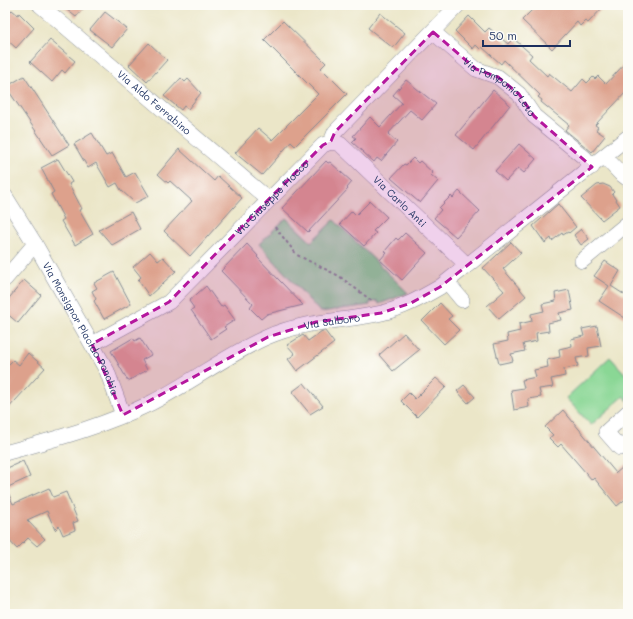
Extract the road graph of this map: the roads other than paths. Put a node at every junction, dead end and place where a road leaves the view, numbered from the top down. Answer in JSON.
{"nodes":[{"id":1,"x":40,"y":5,"type":"edge"},
{"id":2,"x":458,"y":5,"type":"edge"},
{"id":3,"x":433,"y":32,"type":"junction"},
{"id":4,"x":628,"y":137,"type":"edge"},
{"id":5,"x":331,"y":142,"type":"junction"},
{"id":6,"x":606,"y":156,"type":"junction"},
{"id":7,"x":592,"y":167,"type":"junction"},
{"id":8,"x":628,"y":179,"type":"edge"},
{"id":9,"x":5,"y":196,"type":"edge"},
{"id":10,"x":268,"y":199,"type":"junction"},
{"id":11,"x":628,"y":223,"type":"edge"},
{"id":12,"x":35,"y":244,"type":"junction"},
{"id":13,"x":582,"y":261,"type":"dead end"},
{"id":14,"x":467,"y":265,"type":"junction"},
{"id":15,"x":5,"y":279,"type":"edge"},
{"id":16,"x":447,"y":282,"type":"junction"},
{"id":17,"x":462,"y":300,"type":"dead end"},
{"id":18,"x":92,"y":344,"type":"junction"},
{"id":19,"x":628,"y":412,"type":"edge"},
{"id":20,"x":123,"y":415,"type":"junction"},
{"id":21,"x":624,"y":445,"type":"edge"},
{"id":22,"x":5,"y":453,"type":"edge"}],
"edges":[{"from":1,"to":10,"type":"street","name":"Via Aldo Ferrabino"},
{"from":2,"to":3,"type":"street"},
{"from":3,"to":5,"type":"street","name":"Via Giuseppe Fiocco"},
{"from":3,"to":7,"type":"street","name":"Via Pomponio Leto"},
{"from":4,"to":6,"type":"street","name":"Via Salboro"},
{"from":5,"to":10,"type":"street","name":"Via Giuseppe Fiocco"},
{"from":5,"to":14,"type":"street","name":"Via Carlo Anti"},
{"from":6,"to":7,"type":"street","name":"Via Salboro"},
{"from":6,"to":8,"type":"street"},
{"from":7,"to":14,"type":"street","name":"Via Salboro"},
{"from":9,"to":12,"type":"street","name":"Via Monsignor Placido Ponchia"},
{"from":10,"to":18,"type":"street","name":"Via Giuseppe Fiocco"},
{"from":11,"to":13,"type":"street"},
{"from":12,"to":15,"type":"street"},
{"from":12,"to":18,"type":"street","name":"Via Monsignor Placido Ponchia"},
{"from":14,"to":16,"type":"street","name":"Via Salboro"},
{"from":16,"to":17,"type":"street"},
{"from":16,"to":20,"type":"street","name":"Via Salboro"},
{"from":18,"to":20,"type":"street","name":"Via Monsignor Placido Ponchia"},
{"from":19,"to":21,"type":"street"},
{"from":20,"to":22,"type":"street","name":"Via Salboro"}]}
